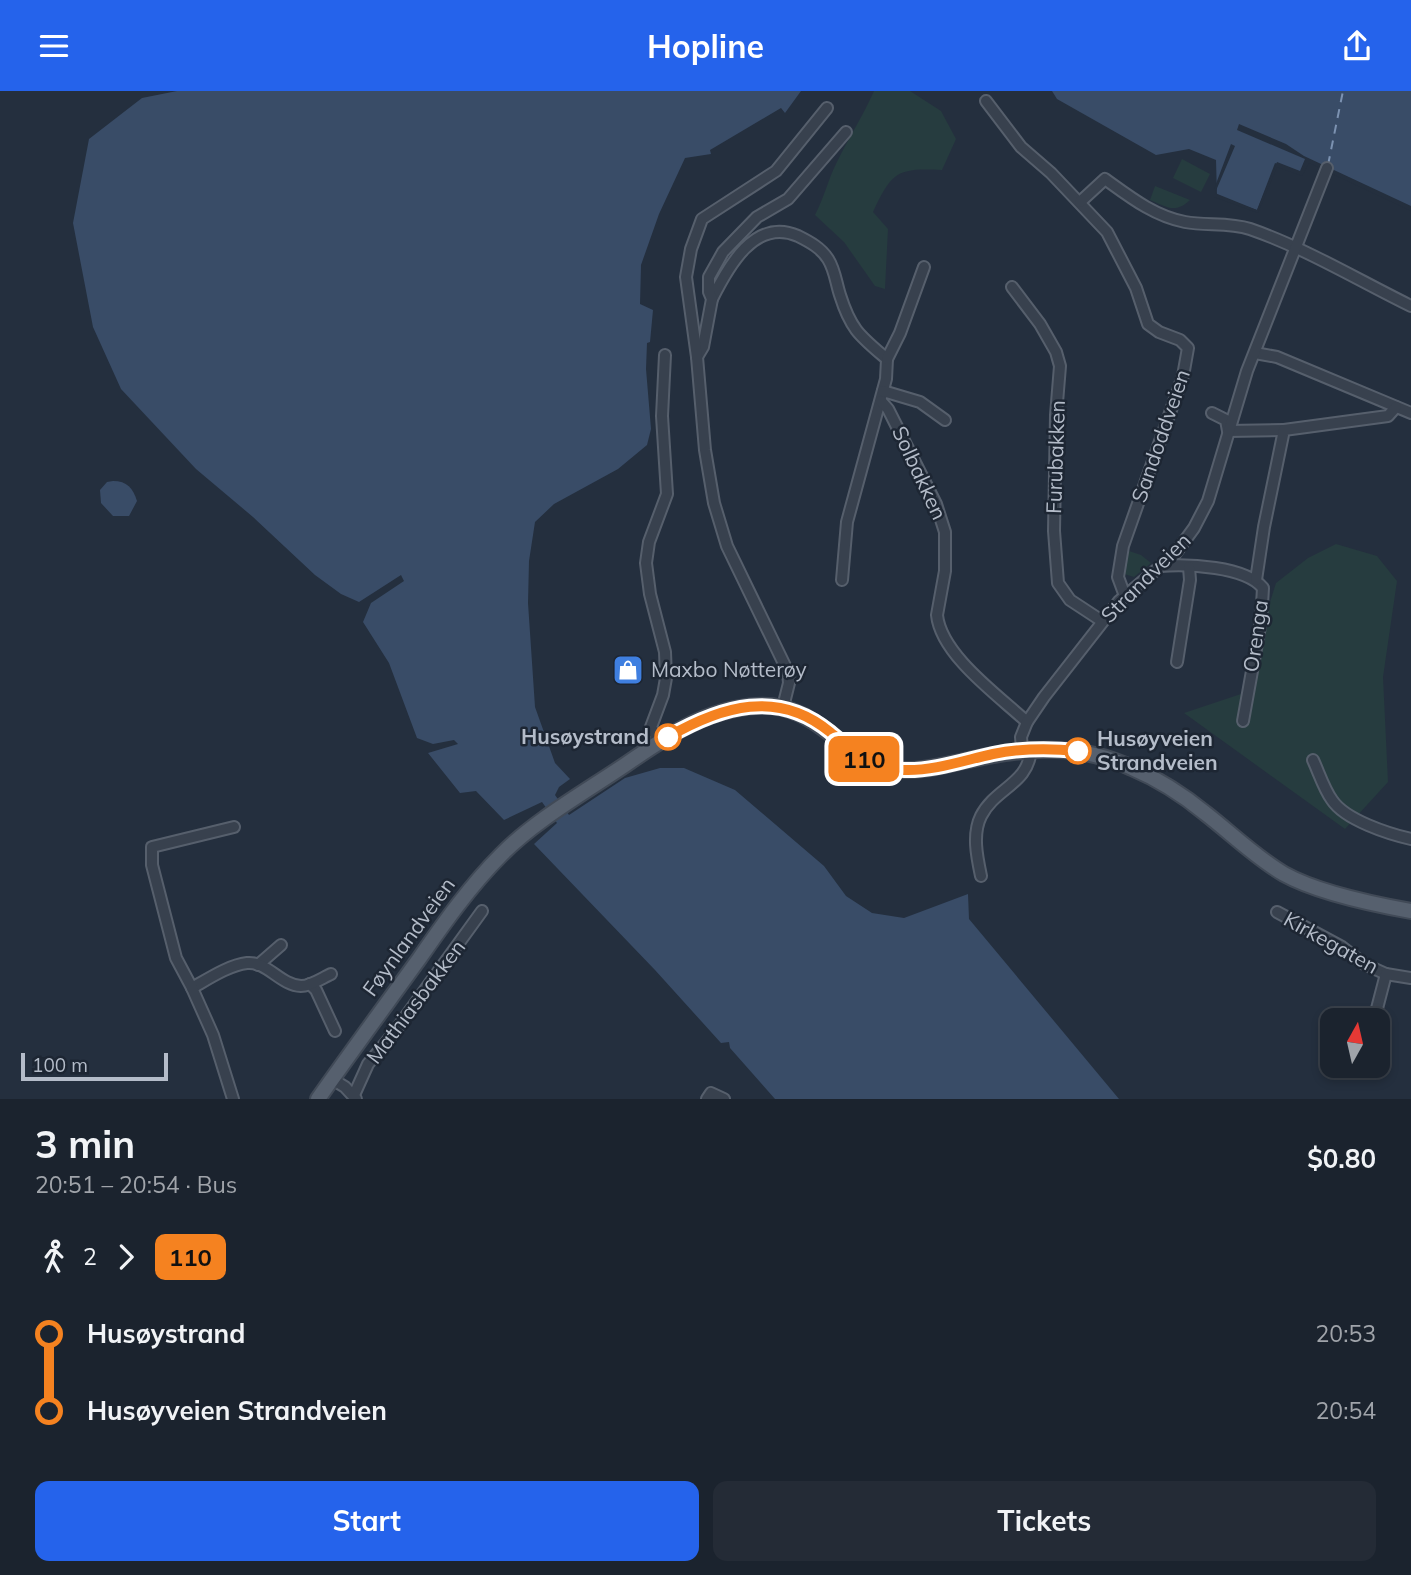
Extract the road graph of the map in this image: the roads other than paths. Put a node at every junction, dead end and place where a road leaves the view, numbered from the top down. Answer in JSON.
{"nodes":[{"id":1,"x":986,"y":101,"type":"dead end"},
{"id":2,"x":827,"y":108,"type":"dead end"},
{"id":3,"x":846,"y":132,"type":"dead end"},
{"id":4,"x":1327,"y":168,"type":"dead end"},
{"id":5,"x":1080,"y":202,"type":"junction"},
{"id":6,"x":1297,"y":249,"type":"junction"},
{"id":7,"x":924,"y":267,"type":"dead end"},
{"id":8,"x":1012,"y":287,"type":"dead end"},
{"id":9,"x":712,"y":299,"type":"junction"},
{"id":10,"x":1411,"y":306,"type":"edge"},
{"id":11,"x":1255,"y":353,"type":"junction"},
{"id":12,"x":665,"y":355,"type":"dead end"},
{"id":13,"x":696,"y":357,"type":"junction"},
{"id":14,"x":887,"y":359,"type":"junction"},
{"id":15,"x":882,"y":396,"type":"junction"},
{"id":16,"x":1396,"y":407,"type":"junction"},
{"id":17,"x":1212,"y":413,"type":"dead end"},
{"id":18,"x":1411,"y":413,"type":"edge"},
{"id":19,"x":945,"y":420,"type":"dead end"},
{"id":20,"x":1284,"y":430,"type":"junction"},
{"id":21,"x":1228,"y":431,"type":"junction"},
{"id":22,"x":1160,"y":566,"type":"junction"},
{"id":23,"x":1189,"y":567,"type":"junction"},
{"id":24,"x":842,"y":580,"type":"dead end"},
{"id":25,"x":1256,"y":580,"type":"junction"},
{"id":26,"x":1125,"y":596,"type":"junction"},
{"id":27,"x":1102,"y":621,"type":"junction"},
{"id":28,"x":1177,"y":662,"type":"dead end"},
{"id":29,"x":783,"y":707,"type":"junction"},
{"id":30,"x":1243,"y":721,"type":"dead end"},
{"id":31,"x":1027,"y":722,"type":"junction"},
{"id":32,"x":659,"y":742,"type":"junction"},
{"id":33,"x":1026,"y":749,"type":"junction"},
{"id":34,"x":1314,"y":760,"type":"dead end"},
{"id":35,"x":234,"y":827,"type":"dead end"},
{"id":36,"x":1411,"y":839,"type":"edge"},
{"id":37,"x":981,"y":876,"type":"dead end"},
{"id":38,"x":482,"y":911,"type":"dead end"},
{"id":39,"x":1411,"y":911,"type":"edge"},
{"id":40,"x":1277,"y":912,"type":"dead end"},
{"id":41,"x":281,"y":945,"type":"dead end"},
{"id":42,"x":258,"y":965,"type":"junction"},
{"id":43,"x":331,"y":974,"type":"dead end"},
{"id":44,"x":1386,"y":974,"type":"junction"},
{"id":45,"x":1411,"y":978,"type":"edge"},
{"id":46,"x":310,"y":984,"type":"junction"},
{"id":47,"x":192,"y":988,"type":"junction"},
{"id":48,"x":1377,"y":1008,"type":"edge"},
{"id":49,"x":335,"y":1031,"type":"dead end"},
{"id":50,"x":332,"y":1079,"type":"junction"},
{"id":51,"x":709,"y":1096,"type":"edge"},
{"id":52,"x":355,"y":1097,"type":"edge"},
{"id":53,"x":233,"y":1099,"type":"edge"},
{"id":54,"x":318,"y":1099,"type":"edge"},
{"id":55,"x":724,"y":1099,"type":"edge"}],
"edges":[{"from":1,"to":5,"type":"street","name":"Sandoddveien"},
{"from":2,"to":13,"type":"street"},
{"from":3,"to":9,"type":"street"},
{"from":4,"to":6,"type":"street","name":"Strandveien"},
{"from":5,"to":6,"type":"street"},
{"from":5,"to":26,"type":"street","name":"Sandoddveien"},
{"from":6,"to":10,"type":"street"},
{"from":6,"to":11,"type":"street","name":"Strandveien"},
{"from":7,"to":14,"type":"street"},
{"from":8,"to":27,"type":"street","name":"Furubakken"},
{"from":9,"to":13,"type":"street"},
{"from":9,"to":14,"type":"street"},
{"from":11,"to":16,"type":"street"},
{"from":11,"to":21,"type":"street","name":"Strandveien"},
{"from":12,"to":32,"type":"street"},
{"from":13,"to":29,"type":"street"},
{"from":14,"to":15,"type":"street"},
{"from":15,"to":19,"type":"street"},
{"from":15,"to":24,"type":"street"},
{"from":15,"to":31,"type":"street","name":"Solbakken"},
{"from":16,"to":18,"type":"street"},
{"from":16,"to":20,"type":"street"},
{"from":17,"to":21,"type":"street"},
{"from":20,"to":21,"type":"street"},
{"from":20,"to":25,"type":"street"},
{"from":21,"to":22,"type":"street","name":"Strandveien"},
{"from":22,"to":23,"type":"street","name":"Orenga"},
{"from":22,"to":26,"type":"street","name":"Strandveien"},
{"from":23,"to":25,"type":"street","name":"Orenga"},
{"from":23,"to":28,"type":"street"},
{"from":25,"to":30,"type":"street","name":"Orenga"},
{"from":26,"to":27,"type":"street","name":"Strandveien"},
{"from":27,"to":31,"type":"street","name":"Strandveien"},
{"from":29,"to":32,"type":"main road","name":"Føynlandveien"},
{"from":29,"to":33,"type":"main road"},
{"from":31,"to":33,"type":"street","name":"Strandveien"},
{"from":32,"to":50,"type":"main road","name":"Føynlandveien"},
{"from":33,"to":37,"type":"street","name":"Strandveien"},
{"from":33,"to":39,"type":"main road"},
{"from":34,"to":36,"type":"street"},
{"from":35,"to":47,"type":"street"},
{"from":38,"to":52,"type":"street","name":"Mathiasbakken"},
{"from":40,"to":44,"type":"street","name":"Kirkegaten"},
{"from":41,"to":42,"type":"street"},
{"from":42,"to":46,"type":"street"},
{"from":42,"to":47,"type":"street"},
{"from":43,"to":46,"type":"street"},
{"from":44,"to":45,"type":"street","name":"Kirkegaten"},
{"from":44,"to":48,"type":"street","name":"Kirkegaten"},
{"from":46,"to":49,"type":"street"},
{"from":47,"to":53,"type":"street"},
{"from":50,"to":52,"type":"street"},
{"from":50,"to":54,"type":"main road","name":"Føynlandveien"},
{"from":51,"to":55,"type":"street"}]}
